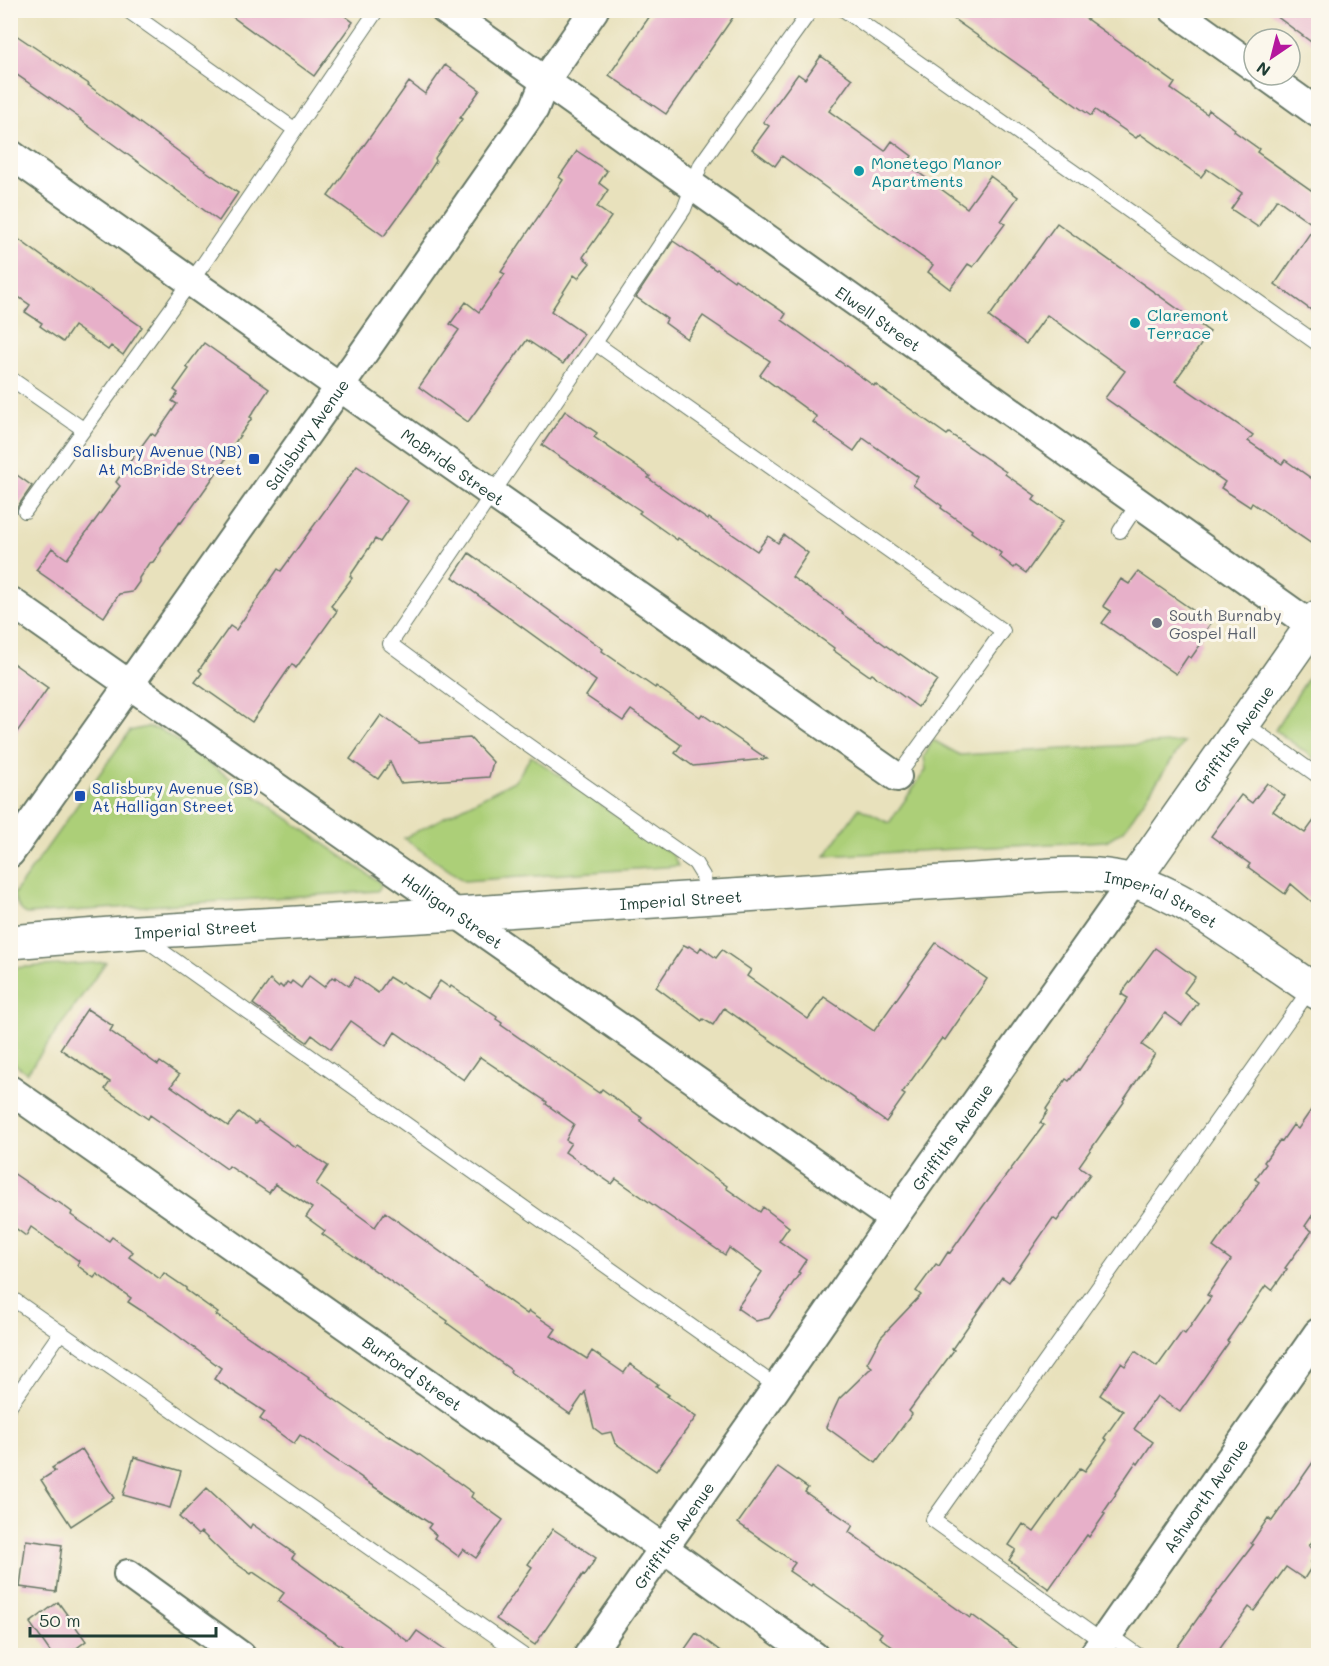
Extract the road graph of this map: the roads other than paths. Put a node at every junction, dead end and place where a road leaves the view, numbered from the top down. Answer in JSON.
{"nodes":[{"id":1,"x":127,"y":10,"type":"edge"},
{"id":2,"x":377,"y":10,"type":"edge"},
{"id":3,"x":445,"y":10,"type":"edge"},
{"id":4,"x":594,"y":10,"type":"edge"},
{"id":5,"x":811,"y":10,"type":"edge"},
{"id":6,"x":844,"y":10,"type":"edge"},
{"id":7,"x":1174,"y":10,"type":"edge"},
{"id":8,"x":1242,"y":58,"type":"edge"},
{"id":9,"x":545,"y":81,"type":"junction"},
{"id":10,"x":1282,"y":87,"type":"edge"},
{"id":11,"x":1318,"y":113,"type":"edge"},
{"id":12,"x":294,"y":129,"type":"junction"},
{"id":13,"x":10,"y":154,"type":"edge"},
{"id":14,"x":693,"y":185,"type":"junction"},
{"id":15,"x":190,"y":280,"type":"junction"},
{"id":16,"x":595,"y":343,"type":"junction"},
{"id":17,"x":1318,"y":344,"type":"edge"},
{"id":18,"x":10,"y":378,"type":"edge"},
{"id":19,"x":340,"y":387,"type":"junction"},
{"id":20,"x":84,"y":429,"type":"junction"},
{"id":21,"x":493,"y":494,"type":"junction"},
{"id":22,"x":1139,"y":502,"type":"junction"},
{"id":23,"x":25,"y":511,"type":"dead end"},
{"id":24,"x":1120,"y":531,"type":"dead end"},
{"id":25,"x":10,"y":601,"type":"edge"},
{"id":26,"x":1315,"y":621,"type":"edge"},
{"id":27,"x":130,"y":684,"type":"junction"},
{"id":28,"x":1244,"y":723,"type":"junction"},
{"id":29,"x":1318,"y":776,"type":"edge"},
{"id":30,"x":897,"y":777,"type":"joint"},
{"id":31,"x":10,"y":853,"type":"edge"},
{"id":32,"x":1133,"y":881,"type":"junction"},
{"id":33,"x":705,"y":897,"type":"junction"},
{"id":34,"x":458,"y":914,"type":"junction"},
{"id":35,"x":136,"y":932,"type":"junction"},
{"id":36,"x":10,"y":942,"type":"edge"},
{"id":37,"x":1315,"y":991,"type":"edge"},
{"id":38,"x":10,"y":1090,"type":"edge"},
{"id":39,"x":893,"y":1220,"type":"junction"},
{"id":40,"x":10,"y":1297,"type":"edge"},
{"id":41,"x":60,"y":1332,"type":"junction"},
{"id":42,"x":1318,"y":1334,"type":"edge"},
{"id":43,"x":777,"y":1387,"type":"junction"},
{"id":44,"x":10,"y":1405,"type":"edge"},
{"id":45,"x":664,"y":1548,"type":"junction"},
{"id":46,"x":129,"y":1574,"type":"dead end"},
{"id":47,"x":1101,"y":1644,"type":"edge"},
{"id":48,"x":810,"y":1654,"type":"edge"},
{"id":49,"x":241,"y":1656,"type":"edge"},
{"id":50,"x":524,"y":1656,"type":"edge"},
{"id":51,"x":588,"y":1656,"type":"edge"},
{"id":52,"x":1139,"y":1656,"type":"edge"}],
"edges":[{"from":1,"to":12,"type":"lane"},
{"from":2,"to":12,"type":"lane"},
{"from":3,"to":9,"type":"street","name":"Elwell Street"},
{"from":4,"to":9,"type":"street","name":"Salisbury Avenue"},
{"from":5,"to":14,"type":"lane"},
{"from":6,"to":17,"type":"lane"},
{"from":7,"to":8,"type":"street"},
{"from":9,"to":14,"type":"street","name":"Elwell Street"},
{"from":9,"to":19,"type":"street","name":"Salisbury Avenue"},
{"from":10,"to":11,"type":"street"},
{"from":12,"to":15,"type":"lane"},
{"from":13,"to":15,"type":"street","name":"McBride Street"},
{"from":14,"to":16,"type":"lane"},
{"from":14,"to":22,"type":"street","name":"Elwell Street"},
{"from":15,"to":19,"type":"street","name":"McBride Street"},
{"from":15,"to":20,"type":"lane"},
{"from":16,"to":21,"type":"lane"},
{"from":16,"to":30,"type":"lane"},
{"from":18,"to":20,"type":"lane"},
{"from":19,"to":21,"type":"street","name":"McBride Street"},
{"from":19,"to":27,"type":"street","name":"Salisbury Avenue"},
{"from":20,"to":23,"type":"lane"},
{"from":21,"to":30,"type":"street","name":"McBride Street"},
{"from":21,"to":33,"type":"lane"},
{"from":22,"to":24,"type":"lane"},
{"from":22,"to":26,"type":"street","name":"Elwell Street"},
{"from":25,"to":27,"type":"street","name":"Halligan Street"},
{"from":26,"to":28,"type":"street","name":"Griffiths Avenue"},
{"from":27,"to":31,"type":"street","name":"Salisbury Avenue"},
{"from":27,"to":34,"type":"street","name":"Halligan Street"},
{"from":28,"to":29,"type":"lane"},
{"from":28,"to":32,"type":"street","name":"Griffiths Avenue"},
{"from":32,"to":33,"type":"street","name":"Imperial Street"},
{"from":32,"to":37,"type":"street","name":"Imperial Street"},
{"from":32,"to":39,"type":"street","name":"Griffiths Avenue"},
{"from":33,"to":34,"type":"street","name":"Imperial Street"},
{"from":34,"to":35,"type":"street","name":"Imperial Street"},
{"from":34,"to":39,"type":"street","name":"Halligan Street"},
{"from":35,"to":36,"type":"street","name":"Imperial Street"},
{"from":35,"to":43,"type":"lane"},
{"from":37,"to":47,"type":"lane"},
{"from":38,"to":45,"type":"street","name":"Burford Street"},
{"from":39,"to":43,"type":"street","name":"Griffiths Avenue"},
{"from":40,"to":41,"type":"lane"},
{"from":41,"to":44,"type":"lane"},
{"from":41,"to":50,"type":"lane"},
{"from":42,"to":47,"type":"street","name":"Ashworth Avenue"},
{"from":43,"to":45,"type":"street","name":"Griffiths Avenue"},
{"from":45,"to":48,"type":"street","name":"Burford Street"},
{"from":45,"to":51,"type":"street","name":"Griffiths Avenue"},
{"from":46,"to":49,"type":"street"},
{"from":47,"to":52,"type":"lane"}]}
